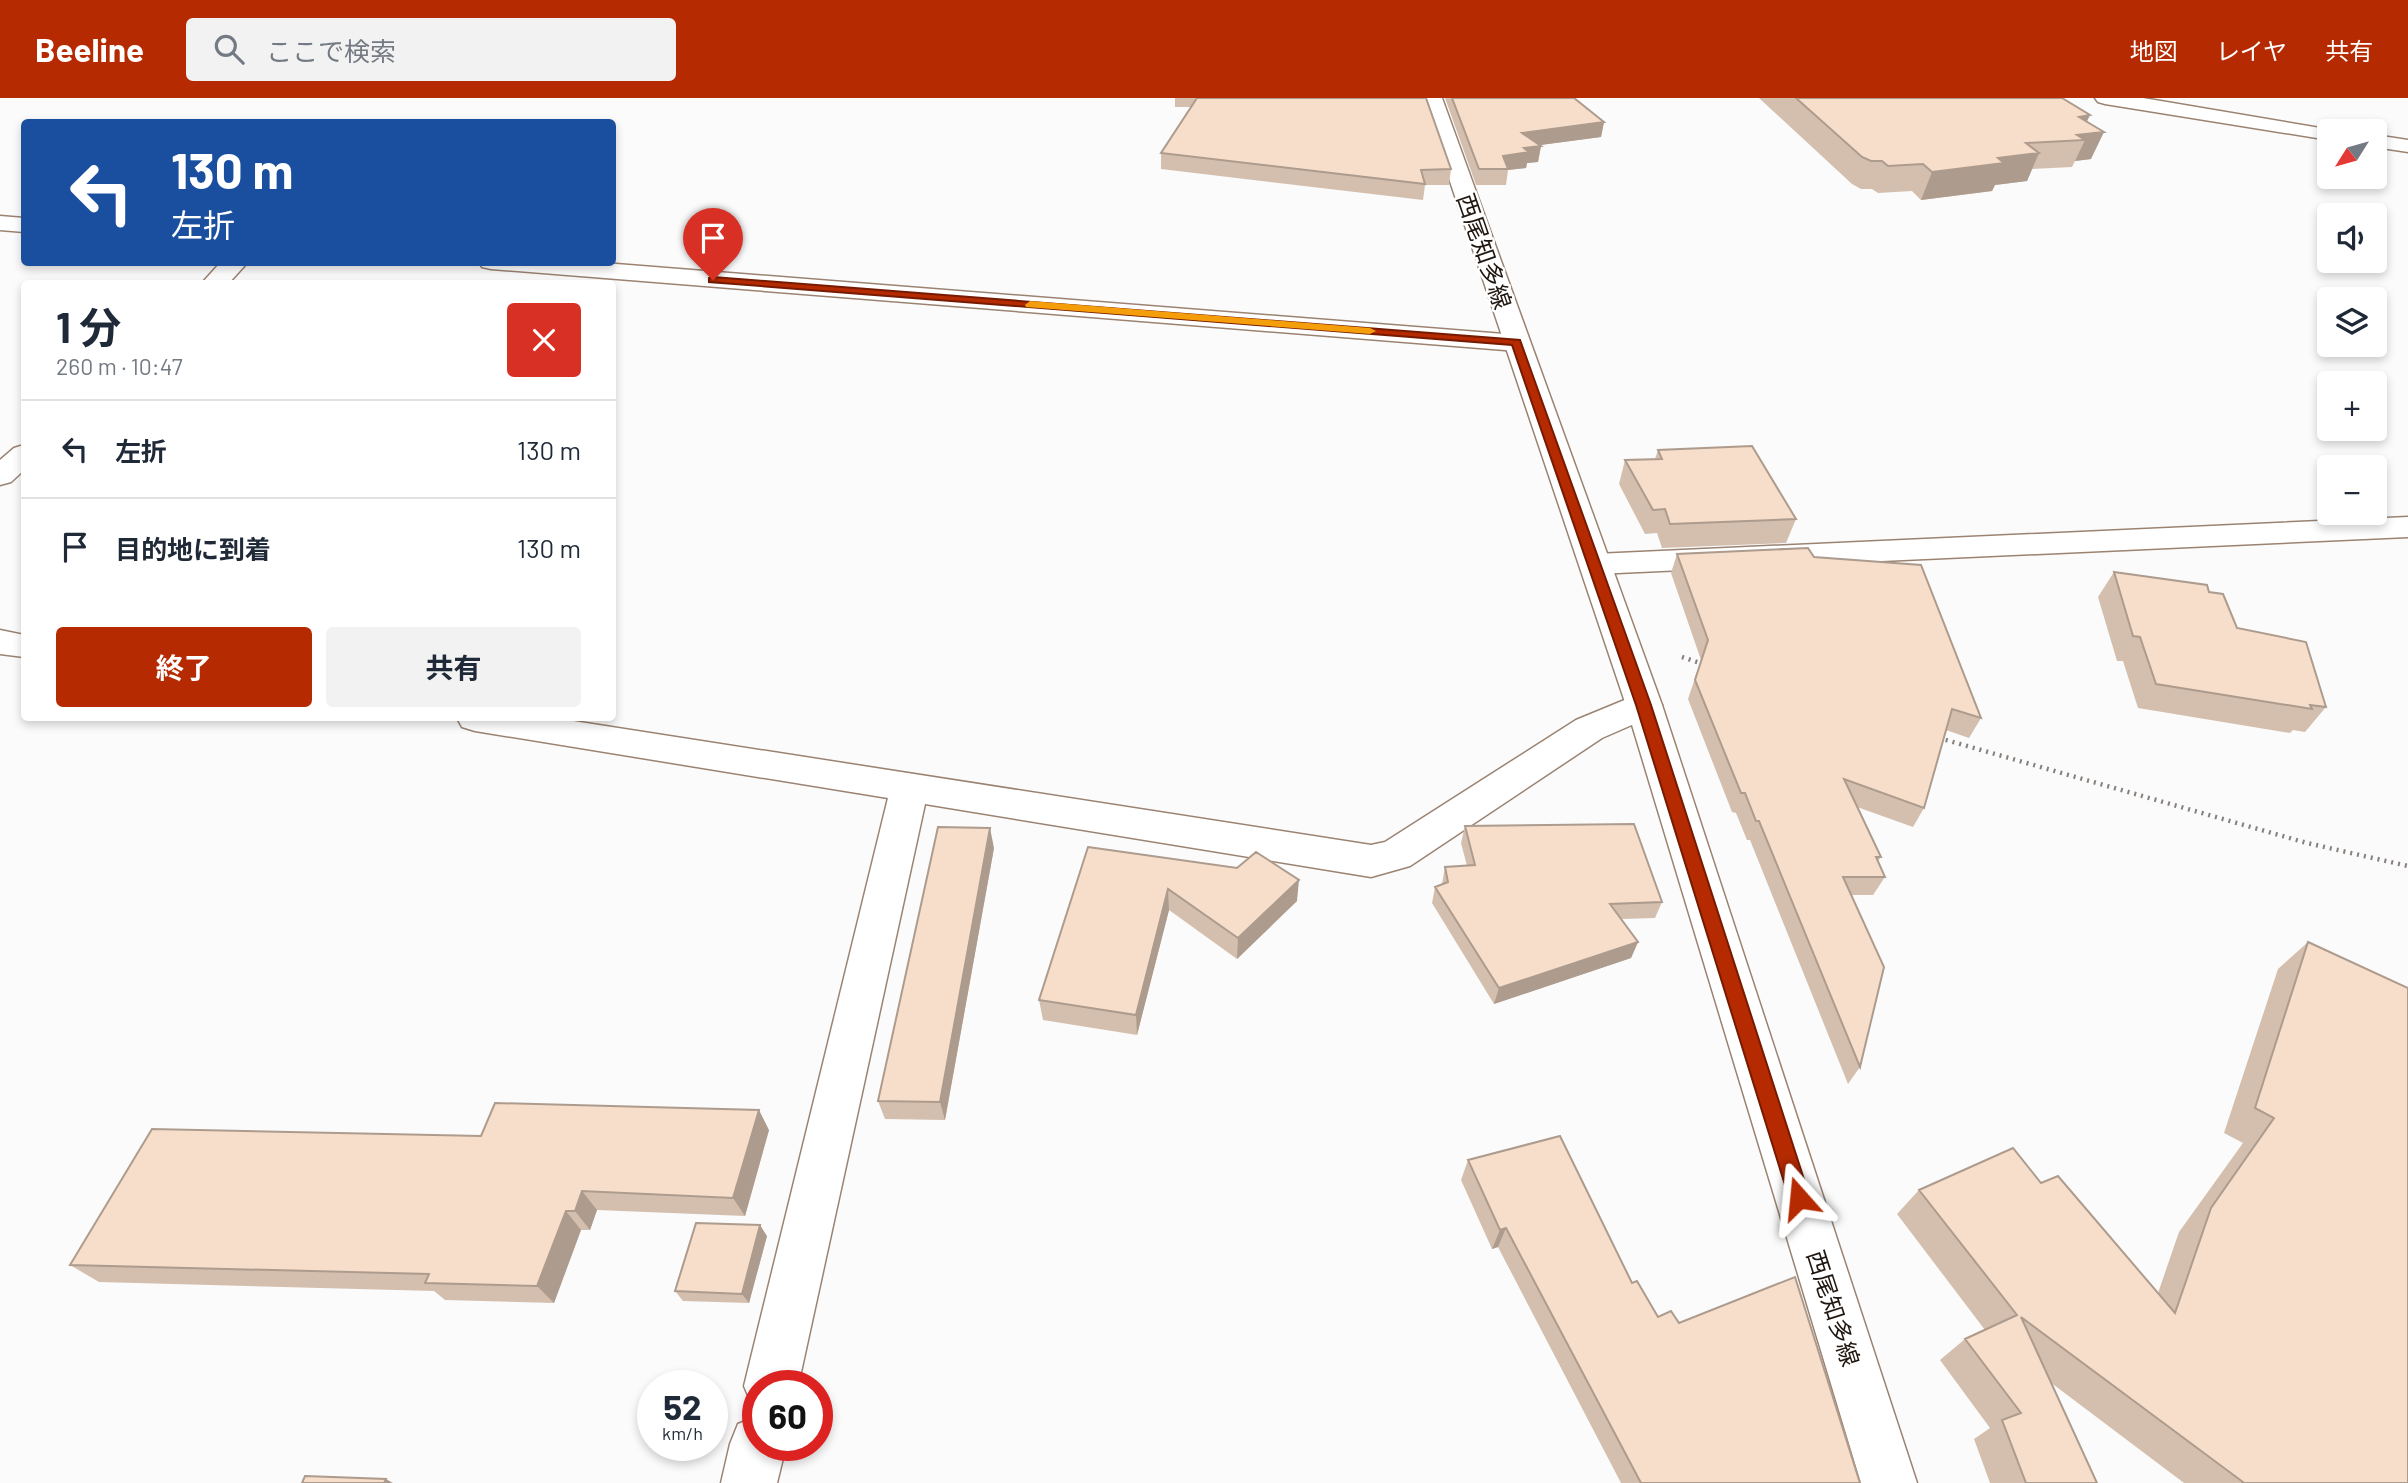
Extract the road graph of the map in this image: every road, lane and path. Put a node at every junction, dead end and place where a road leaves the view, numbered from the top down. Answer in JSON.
{"nodes":[{"id":1,"x":1432,"y":98,"type":"edge"},
{"id":2,"x":2105,"y":98,"type":"edge"},
{"id":3,"x":2317,"y":132,"type":"edge"},
{"id":4,"x":2387,"y":143,"type":"edge"},
{"id":5,"x":2408,"y":146,"type":"edge"},
{"id":6,"x":0,"y":223,"type":"edge"},
{"id":7,"x":21,"y":225,"type":"edge"},
{"id":8,"x":232,"y":266,"type":"edge"},
{"id":9,"x":542,"y":266,"type":"edge"},
{"id":10,"x":217,"y":280,"type":"edge"},
{"id":11,"x":1517,"y":342,"type":"junction"},
{"id":12,"x":21,"y":457,"type":"edge"},
{"id":13,"x":0,"y":476,"type":"edge"},
{"id":14,"x":2408,"y":527,"type":"edge"},
{"id":15,"x":1596,"y":564,"type":"junction"},
{"id":16,"x":1623,"y":644,"type":"junction"},
{"id":17,"x":1715,"y":668,"type":"edge"},
{"id":18,"x":1644,"y":705,"type":"junction"},
{"id":19,"x":494,"y":721,"type":"edge"},
{"id":20,"x":1933,"y":737,"type":"edge"},
{"id":21,"x":910,"y":787,"type":"junction"},
{"id":22,"x":2408,"y":866,"type":"edge"},
{"id":23,"x":775,"y":1370,"type":"edge"},
{"id":24,"x":754,"y":1461,"type":"edge"},
{"id":25,"x":749,"y":1483,"type":"edge"},
{"id":26,"x":1889,"y":1483,"type":"edge"}],
"edges":[{"from":1,"to":11,"type":"street","name":"西尾知多線"},
{"from":2,"to":3,"type":"street"},
{"from":4,"to":5,"type":"street"},
{"from":6,"to":7,"type":"street"},
{"from":8,"to":10,"type":"street"},
{"from":9,"to":11,"type":"street"},
{"from":11,"to":15,"type":"street","name":"西尾知多線"},
{"from":12,"to":13,"type":"street"},
{"from":14,"to":15,"type":"street"},
{"from":15,"to":16,"type":"street","name":"西尾知多線"},
{"from":16,"to":17,"type":"path"},
{"from":16,"to":18,"type":"street","name":"西尾知多線"},
{"from":18,"to":21,"type":"street"},
{"from":18,"to":26,"type":"street","name":"西尾知多線"},
{"from":19,"to":21,"type":"street"},
{"from":20,"to":22,"type":"path"},
{"from":21,"to":23,"type":"street"},
{"from":24,"to":25,"type":"street"}]}
